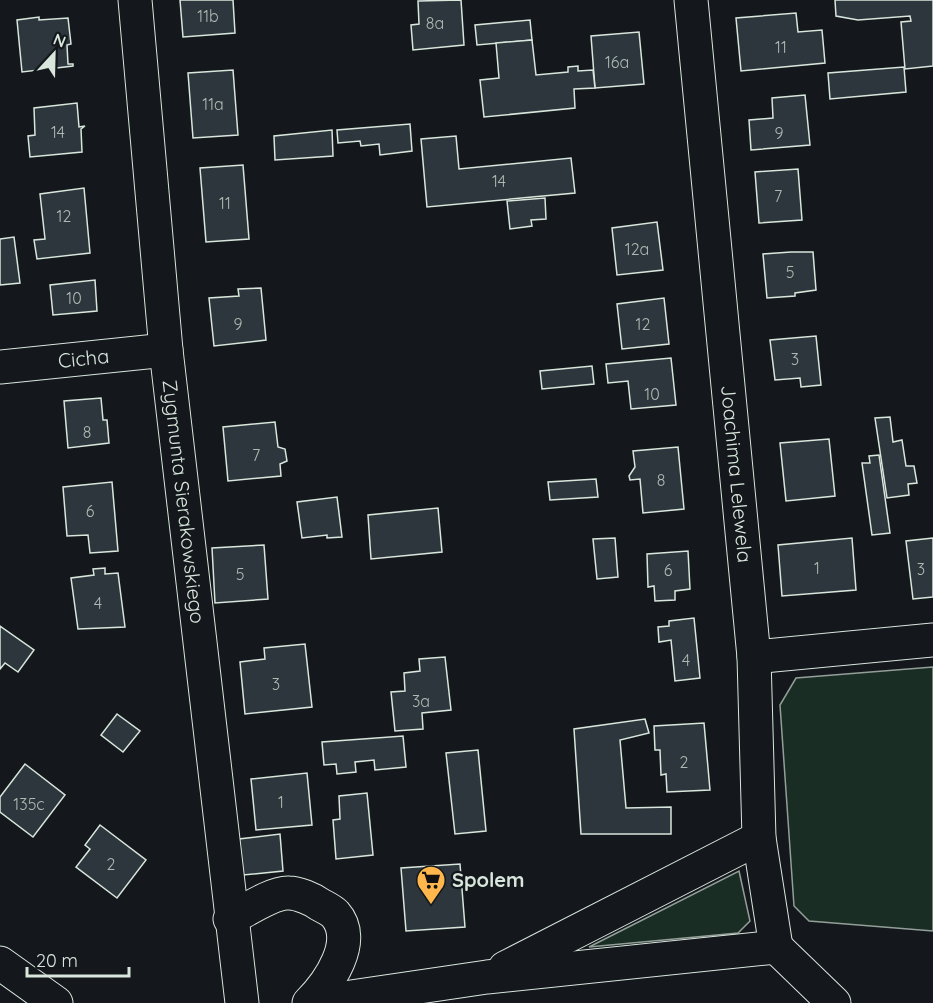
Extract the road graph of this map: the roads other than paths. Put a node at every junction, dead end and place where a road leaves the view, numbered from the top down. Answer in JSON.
{"nodes":[{"id":1,"x":135,"y":0,"type":"edge"},
{"id":2,"x":691,"y":0,"type":"edge"},
{"id":3,"x":166,"y":351,"type":"junction"},
{"id":4,"x":0,"y":367,"type":"edge"},
{"id":5,"x":933,"y":640,"type":"edge"},
{"id":6,"x":754,"y":657,"type":"junction"},
{"id":7,"x":759,"y":838,"type":"junction"},
{"id":8,"x":230,"y":919,"type":"junction"},
{"id":9,"x":776,"y":947,"type":"junction"},
{"id":10,"x":0,"y":963,"type":"edge"},
{"id":11,"x":487,"y":978,"type":"junction"},
{"id":12,"x":56,"y":1003,"type":"edge"},
{"id":13,"x":242,"y":1003,"type":"edge"},
{"id":14,"x":309,"y":1003,"type":"edge"},
{"id":15,"x":834,"y":1003,"type":"edge"}],
"edges":[{"from":1,"to":3,"type":"street","name":"Zygmunta Sierakowskiego"},
{"from":2,"to":6,"type":"street","name":"Joachima Lelewela"},
{"from":3,"to":4,"type":"street","name":"Cicha"},
{"from":3,"to":8,"type":"street","name":"Zygmunta Sierakowskiego"},
{"from":5,"to":6,"type":"street"},
{"from":6,"to":7,"type":"street","name":"Joachima Lelewela"},
{"from":7,"to":9,"type":"street","name":"Joachima Lelewela"},
{"from":7,"to":11,"type":"street"},
{"from":8,"to":13,"type":"street","name":"Zygmunta Sierakowskiego"},
{"from":8,"to":14,"type":"street"},
{"from":9,"to":11,"type":"street"},
{"from":9,"to":15,"type":"street"},
{"from":10,"to":12,"type":"street"},
{"from":11,"to":14,"type":"street"}]}
